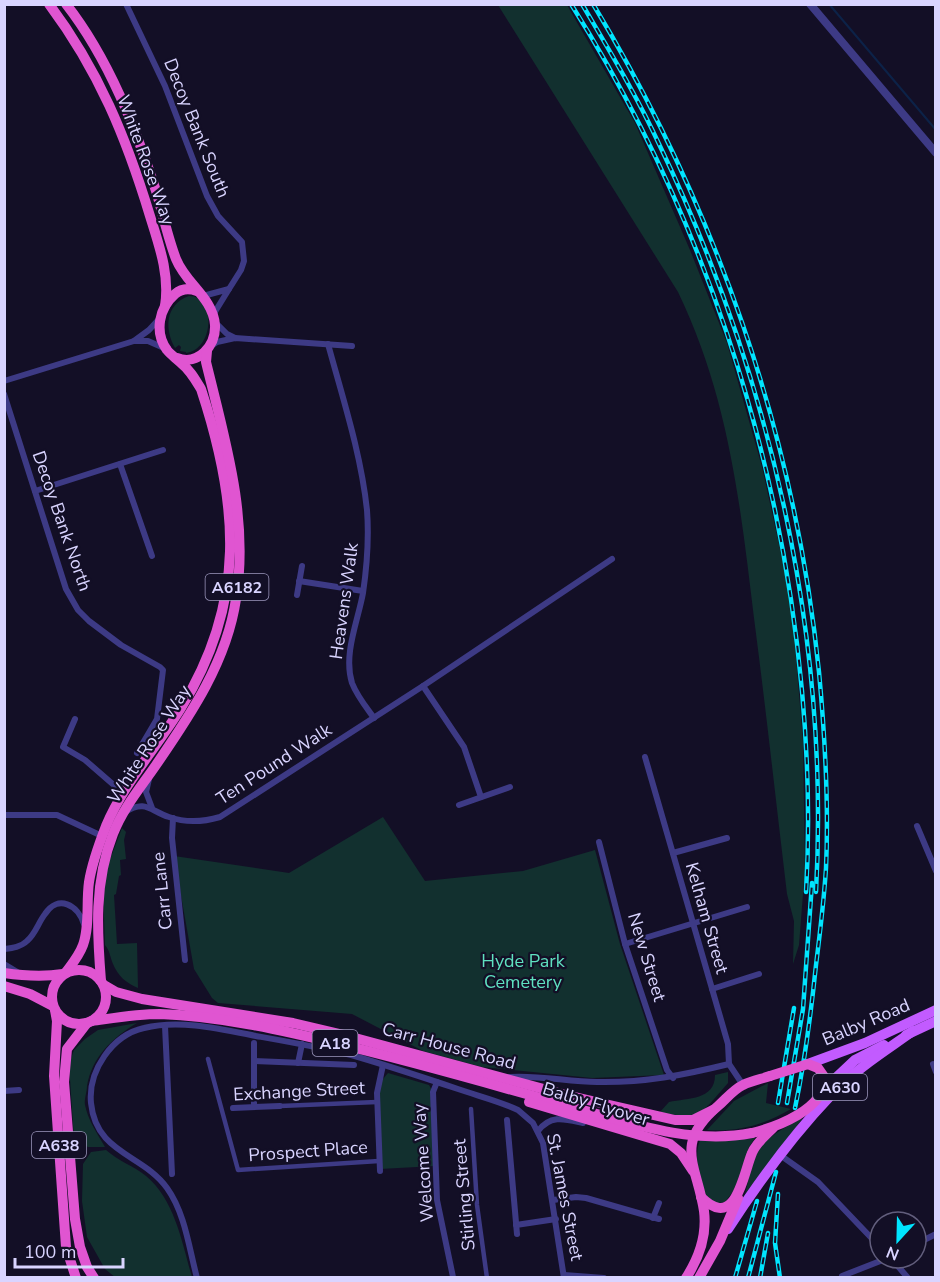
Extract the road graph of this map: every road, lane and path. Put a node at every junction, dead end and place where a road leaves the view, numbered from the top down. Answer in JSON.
{"nodes":[{"id":1,"x":49,"y":4,"type":"edge"},
{"id":2,"x":66,"y":4,"type":"edge"},
{"id":3,"x":126,"y":4,"type":"edge"},
{"id":4,"x":810,"y":4,"type":"edge"},
{"id":5,"x":936,"y":153,"type":"edge"},
{"id":6,"x":229,"y":289,"type":"junction"},
{"id":7,"x":200,"y":294,"type":"junction"},
{"id":8,"x":165,"y":306,"type":"junction"},
{"id":9,"x":161,"y":317,"type":"junction"},
{"id":10,"x":213,"y":318,"type":"junction"},
{"id":11,"x":235,"y":338,"type":"junction"},
{"id":12,"x":134,"y":341,"type":"junction"},
{"id":13,"x":328,"y":344,"type":"junction"},
{"id":14,"x":352,"y":346,"type":"dead end"},
{"id":15,"x":208,"y":349,"type":"junction"},
{"id":16,"x":171,"y":354,"type":"junction"},
{"id":17,"x":4,"y":381,"type":"edge"},
{"id":18,"x":4,"y":394,"type":"edge"},
{"id":19,"x":163,"y":450,"type":"dead end"},
{"id":20,"x":120,"y":464,"type":"junction"},
{"id":21,"x":35,"y":491,"type":"junction"},
{"id":22,"x":152,"y":556,"type":"dead end"},
{"id":23,"x":612,"y":559,"type":"dead end"},
{"id":24,"x":302,"y":566,"type":"dead end"},
{"id":25,"x":299,"y":581,"type":"junction"},
{"id":26,"x":363,"y":591,"type":"junction"},
{"id":27,"x":297,"y":596,"type":"dead end"},
{"id":28,"x":423,"y":686,"type":"junction"},
{"id":29,"x":374,"y":718,"type":"junction"},
{"id":30,"x":75,"y":719,"type":"dead end"},
{"id":31,"x":137,"y":753,"type":"dead end"},
{"id":32,"x":645,"y":757,"type":"dead end"},
{"id":33,"x":150,"y":773,"type":"junction"},
{"id":34,"x":510,"y":787,"type":"dead end"},
{"id":35,"x":123,"y":793,"type":"junction"},
{"id":36,"x":481,"y":797,"type":"junction"},
{"id":37,"x":459,"y":805,"type":"dead end"},
{"id":38,"x":152,"y":808,"type":"junction"},
{"id":39,"x":123,"y":813,"type":"junction"},
{"id":40,"x":4,"y":815,"type":"edge"},
{"id":41,"x":173,"y":818,"type":"junction"},
{"id":42,"x":917,"y":826,"type":"dead end"},
{"id":43,"x":102,"y":836,"type":"junction"},
{"id":44,"x":727,"y":838,"type":"dead end"},
{"id":45,"x":599,"y":842,"type":"dead end"},
{"id":46,"x":674,"y":853,"type":"junction"},
{"id":47,"x":936,"y":871,"type":"edge"},
{"id":48,"x":747,"y":907,"type":"dead end"},
{"id":49,"x":693,"y":924,"type":"junction"},
{"id":50,"x":86,"y":930,"type":"junction"},
{"id":51,"x":626,"y":944,"type":"junction"},
{"id":52,"x":6,"y":950,"type":"edge"},
{"id":53,"x":185,"y":960,"type":"dead end"},
{"id":54,"x":4,"y":964,"type":"edge"},
{"id":55,"x":4,"y":973,"type":"edge"},
{"id":56,"x":65,"y":973,"type":"junction"},
{"id":57,"x":759,"y":974,"type":"dead end"},
{"id":58,"x":22,"y":975,"type":"junction"},
{"id":59,"x":102,"y":983,"type":"junction"},
{"id":60,"x":4,"y":986,"type":"edge"},
{"id":61,"x":712,"y":989,"type":"junction"},
{"id":62,"x":54,"y":1008,"type":"junction"},
{"id":63,"x":936,"y":1010,"type":"edge"},
{"id":64,"x":936,"y":1021,"type":"edge"},
{"id":65,"x":89,"y":1022,"type":"junction"},
{"id":66,"x":165,"y":1026,"type":"junction"},
{"id":67,"x":913,"y":1031,"type":"junction"},
{"id":68,"x":254,"y":1043,"type":"dead end"},
{"id":69,"x":302,"y":1044,"type":"junction"},
{"id":70,"x":208,"y":1059,"type":"dead end"},
{"id":71,"x":254,"y":1061,"type":"junction"},
{"id":72,"x":298,"y":1063,"type":"junction"},
{"id":73,"x":729,"y":1064,"type":"junction"},
{"id":74,"x":808,"y":1064,"type":"junction"},
{"id":75,"x":933,"y":1064,"type":"dead end"},
{"id":76,"x":354,"y":1065,"type":"dead end"},
{"id":77,"x":383,"y":1065,"type":"junction"},
{"id":78,"x":445,"y":1071,"type":"junction"},
{"id":79,"x":936,"y":1072,"type":"edge"},
{"id":80,"x":503,"y":1077,"type":"junction"},
{"id":81,"x":673,"y":1078,"type":"junction"},
{"id":82,"x":437,"y":1082,"type":"junction"},
{"id":83,"x":742,"y":1085,"type":"junction"},
{"id":84,"x":4,"y":1090,"type":"edge"},
{"id":85,"x":19,"y":1090,"type":"dead end"},
{"id":86,"x":822,"y":1091,"type":"junction"},
{"id":87,"x":377,"y":1102,"type":"junction"},
{"id":88,"x":280,"y":1106,"type":"joint"},
{"id":89,"x":254,"y":1107,"type":"junction"},
{"id":90,"x":572,"y":1107,"type":"joint"},
{"id":91,"x":232,"y":1108,"type":"joint"},
{"id":92,"x":471,"y":1109,"type":"dead end"},
{"id":93,"x":222,"y":1110,"type":"junction"},
{"id":94,"x":713,"y":1110,"type":"junction"},
{"id":95,"x":507,"y":1120,"type":"dead end"},
{"id":96,"x":773,"y":1128,"type":"junction"},
{"id":97,"x":622,"y":1130,"type":"junction"},
{"id":98,"x":538,"y":1131,"type":"junction"},
{"id":99,"x":780,"y":1155,"type":"junction"},
{"id":100,"x":379,"y":1161,"type":"junction"},
{"id":101,"x":163,"y":1163,"type":"dead end"},
{"id":102,"x":172,"y":1163,"type":"junction"},
{"id":103,"x":380,"y":1171,"type":"dead end"},
{"id":104,"x":693,"y":1171,"type":"junction"},
{"id":105,"x":172,"y":1174,"type":"dead end"},
{"id":106,"x":740,"y":1192,"type":"junction"},
{"id":107,"x":700,"y":1197,"type":"junction"},
{"id":108,"x":553,"y":1200,"type":"junction"},
{"id":109,"x":658,"y":1203,"type":"dead end"},
{"id":110,"x":556,"y":1219,"type":"junction"},
{"id":111,"x":516,"y":1225,"type":"junction"},
{"id":112,"x":517,"y":1234,"type":"dead end"},
{"id":113,"x":868,"y":1234,"type":"edge"},
{"id":114,"x":720,"y":1241,"type":"junction"},
{"id":115,"x":868,"y":1266,"type":"edge"},
{"id":116,"x":564,"y":1276,"type":"edge"},
{"id":117,"x":842,"y":1276,"type":"edge"},
{"id":118,"x":76,"y":1278,"type":"edge"},
{"id":119,"x":94,"y":1278,"type":"edge"},
{"id":120,"x":197,"y":1278,"type":"edge"},
{"id":121,"x":453,"y":1278,"type":"edge"},
{"id":122,"x":487,"y":1278,"type":"edge"},
{"id":123,"x":604,"y":1278,"type":"edge"},
{"id":124,"x":686,"y":1278,"type":"edge"},
{"id":125,"x":699,"y":1278,"type":"edge"}],
"edges":[{"from":1,"to":8,"type":"highway","name":"White Rose Way"},
{"from":2,"to":7,"type":"highway","name":"White Rose Way"},
{"from":3,"to":6,"type":"street","name":"Decoy Bank South"},
{"from":4,"to":5,"type":"street"},
{"from":6,"to":7,"type":"street"},
{"from":6,"to":10,"type":"street","name":"Decoy Bank South"},
{"from":7,"to":8,"type":"highway"},
{"from":7,"to":10,"type":"highway","name":"White Rose Way"},
{"from":8,"to":9,"type":"highway","name":"White Rose Way"},
{"from":9,"to":12,"type":"street"},
{"from":9,"to":16,"type":"highway","name":"White Rose Way"},
{"from":10,"to":11,"type":"street"},
{"from":10,"to":15,"type":"highway","name":"White Rose Way"},
{"from":11,"to":13,"type":"street"},
{"from":11,"to":15,"type":"street"},
{"from":12,"to":16,"type":"street"},
{"from":12,"to":17,"type":"street"},
{"from":13,"to":14,"type":"street"},
{"from":13,"to":26,"type":"street","name":"Heavens Walk"},
{"from":15,"to":16,"type":"highway"},
{"from":15,"to":33,"type":"highway","name":"White Rose Way","number":"A6182"},
{"from":16,"to":35,"type":"highway","name":"White Rose Way","number":"A6182"},
{"from":18,"to":21,"type":"street","name":"Decoy Bank North"},
{"from":19,"to":20,"type":"street"},
{"from":20,"to":21,"type":"street"},
{"from":20,"to":22,"type":"street"},
{"from":21,"to":31,"type":"street","name":"Decoy Bank North"},
{"from":23,"to":28,"type":"street"},
{"from":24,"to":25,"type":"street"},
{"from":25,"to":26,"type":"street"},
{"from":25,"to":27,"type":"street"},
{"from":26,"to":29,"type":"street","name":"Heavens Walk"},
{"from":28,"to":29,"type":"street"},
{"from":28,"to":36,"type":"street"},
{"from":29,"to":41,"type":"street","name":"Ten Pound Walk"},
{"from":30,"to":35,"type":"street"},
{"from":32,"to":46,"type":"street","name":"Kelham Street"},
{"from":33,"to":38,"type":"street"},
{"from":33,"to":39,"type":"highway","name":"White Rose Way","number":"A6182"},
{"from":34,"to":36,"type":"street"},
{"from":35,"to":43,"type":"highway","name":"White Rose Way","number":"A6182"},
{"from":36,"to":37,"type":"street"},
{"from":38,"to":39,"type":"street"},
{"from":38,"to":41,"type":"street","name":"Ten Pound Walk"},
{"from":39,"to":59,"type":"highway","name":"White Rose Way","number":"A6182"},
{"from":40,"to":43,"type":"street"},
{"from":41,"to":53,"type":"street","name":"Carr Lane"},
{"from":42,"to":47,"type":"street"},
{"from":43,"to":50,"type":"highway","name":"White Rose Way","number":"A6182"},
{"from":44,"to":46,"type":"street"},
{"from":45,"to":51,"type":"street","name":"New Street"},
{"from":46,"to":49,"type":"street","name":"Kelham Street"},
{"from":48,"to":49,"type":"street"},
{"from":49,"to":51,"type":"street"},
{"from":49,"to":61,"type":"street","name":"Kelham Street"},
{"from":50,"to":52,"type":"street"},
{"from":50,"to":56,"type":"highway","name":"White Rose Way","number":"A6182"},
{"from":51,"to":81,"type":"street","name":"New Street"},
{"from":54,"to":58,"type":"street"},
{"from":55,"to":58,"type":"highway"},
{"from":56,"to":58,"type":"highway"},
{"from":56,"to":59,"type":"highway"},
{"from":56,"to":62,"type":"highway"},
{"from":57,"to":61,"type":"street"},
{"from":59,"to":65,"type":"highway"},
{"from":59,"to":80,"type":"highway","name":"Carr House Road","number":"A18"},
{"from":60,"to":62,"type":"highway"},
{"from":61,"to":73,"type":"street","name":"Kelham Street"},
{"from":62,"to":65,"type":"highway"},
{"from":62,"to":118,"type":"highway","number":"A638"},
{"from":63,"to":74,"type":"main road","name":"Balby Road","number":"A630"},
{"from":64,"to":67,"type":"main road","name":"Balby Flyover","number":"A630"},
{"from":65,"to":78,"type":"highway","name":"Carr House Road","number":"A18"},
{"from":65,"to":119,"type":"highway","number":"A638"},
{"from":66,"to":69,"type":"street","name":"St. James Street"},
{"from":66,"to":102,"type":"street"},
{"from":66,"to":120,"type":"street","name":"St. James Street"},
{"from":67,"to":86,"type":"main road","name":"Balby Flyover","number":"A630"},
{"from":67,"to":99,"type":"main road","name":"Balby Flyover","number":"A630"},
{"from":68,"to":71,"type":"street"},
{"from":69,"to":72,"type":"street"},
{"from":69,"to":77,"type":"street","name":"St. James Street"},
{"from":70,"to":93,"type":"street"},
{"from":71,"to":72,"type":"street"},
{"from":71,"to":89,"type":"street"},
{"from":72,"to":76,"type":"street"},
{"from":73,"to":81,"type":"street"},
{"from":73,"to":83,"type":"street","name":"Kelham Street"},
{"from":74,"to":83,"type":"highway","name":"Balby Flyover","number":"A630","bridge":true},
{"from":74,"to":86,"type":"highway","number":"A630"},
{"from":75,"to":79,"type":"street"},
{"from":77,"to":82,"type":"street","name":"St. James Street"},
{"from":77,"to":87,"type":"street","name":"Prospect Place"},
{"from":78,"to":90,"type":"highway","name":"Carr House Road","number":"A18"},
{"from":78,"to":97,"type":"highway","name":"Balby Flyover","number":"A18"},
{"from":80,"to":81,"type":"street"},
{"from":80,"to":94,"type":"highway","name":"Carr House Road","number":"A18"},
{"from":82,"to":98,"type":"street","name":"St. James Street"},
{"from":82,"to":121,"type":"street","name":"Welcome Way"},
{"from":83,"to":94,"type":"highway","name":"Balby Flyover","number":"A630"},
{"from":84,"to":85,"type":"street"},
{"from":86,"to":96,"type":"highway","name":"Balby Flyover","number":"A630"},
{"from":87,"to":88,"type":"street","name":"Exchange Street"},
{"from":87,"to":100,"type":"street","name":"Prospect Place"},
{"from":88,"to":89,"type":"street","name":"Exchange Street"},
{"from":89,"to":91,"type":"street","name":"Exchange Street"},
{"from":90,"to":96,"type":"highway","name":"Balby Flyover","number":"A18","bridge":true},
{"from":91,"to":93,"type":"street","name":"Exchange Street"},
{"from":92,"to":122,"type":"street","name":"Stirling Street"},
{"from":93,"to":100,"type":"street","name":"Prospect Place"},
{"from":94,"to":104,"type":"highway","name":"Balby Flyover","number":"A630"},
{"from":95,"to":111,"type":"street"},
{"from":96,"to":106,"type":"highway","name":"Balby Flyover","number":"A630"},
{"from":97,"to":98,"type":"street"},
{"from":97,"to":104,"type":"highway","name":"Balby Flyover","number":"A18"},
{"from":98,"to":108,"type":"street","name":"St. James Street"},
{"from":99,"to":113,"type":"street"},
{"from":99,"to":114,"type":"main road","number":"A630"},
{"from":100,"to":103,"type":"street","name":"Prospect Place"},
{"from":101,"to":102,"type":"street"},
{"from":102,"to":105,"type":"street"},
{"from":104,"to":107,"type":"highway","name":"Balby Flyover","number":"A630"},
{"from":106,"to":107,"type":"highway"},
{"from":106,"to":114,"type":"highway","number":"A630"},
{"from":107,"to":124,"type":"highway","number":"A630"},
{"from":108,"to":109,"type":"street"},
{"from":108,"to":110,"type":"street","name":"St. James Street"},
{"from":110,"to":111,"type":"street"},
{"from":110,"to":116,"type":"street","name":"St. James Street"},
{"from":111,"to":112,"type":"street"},
{"from":114,"to":125,"type":"highway","number":"A630"},
{"from":115,"to":117,"type":"street"},
{"from":116,"to":123,"type":"street"}]}
